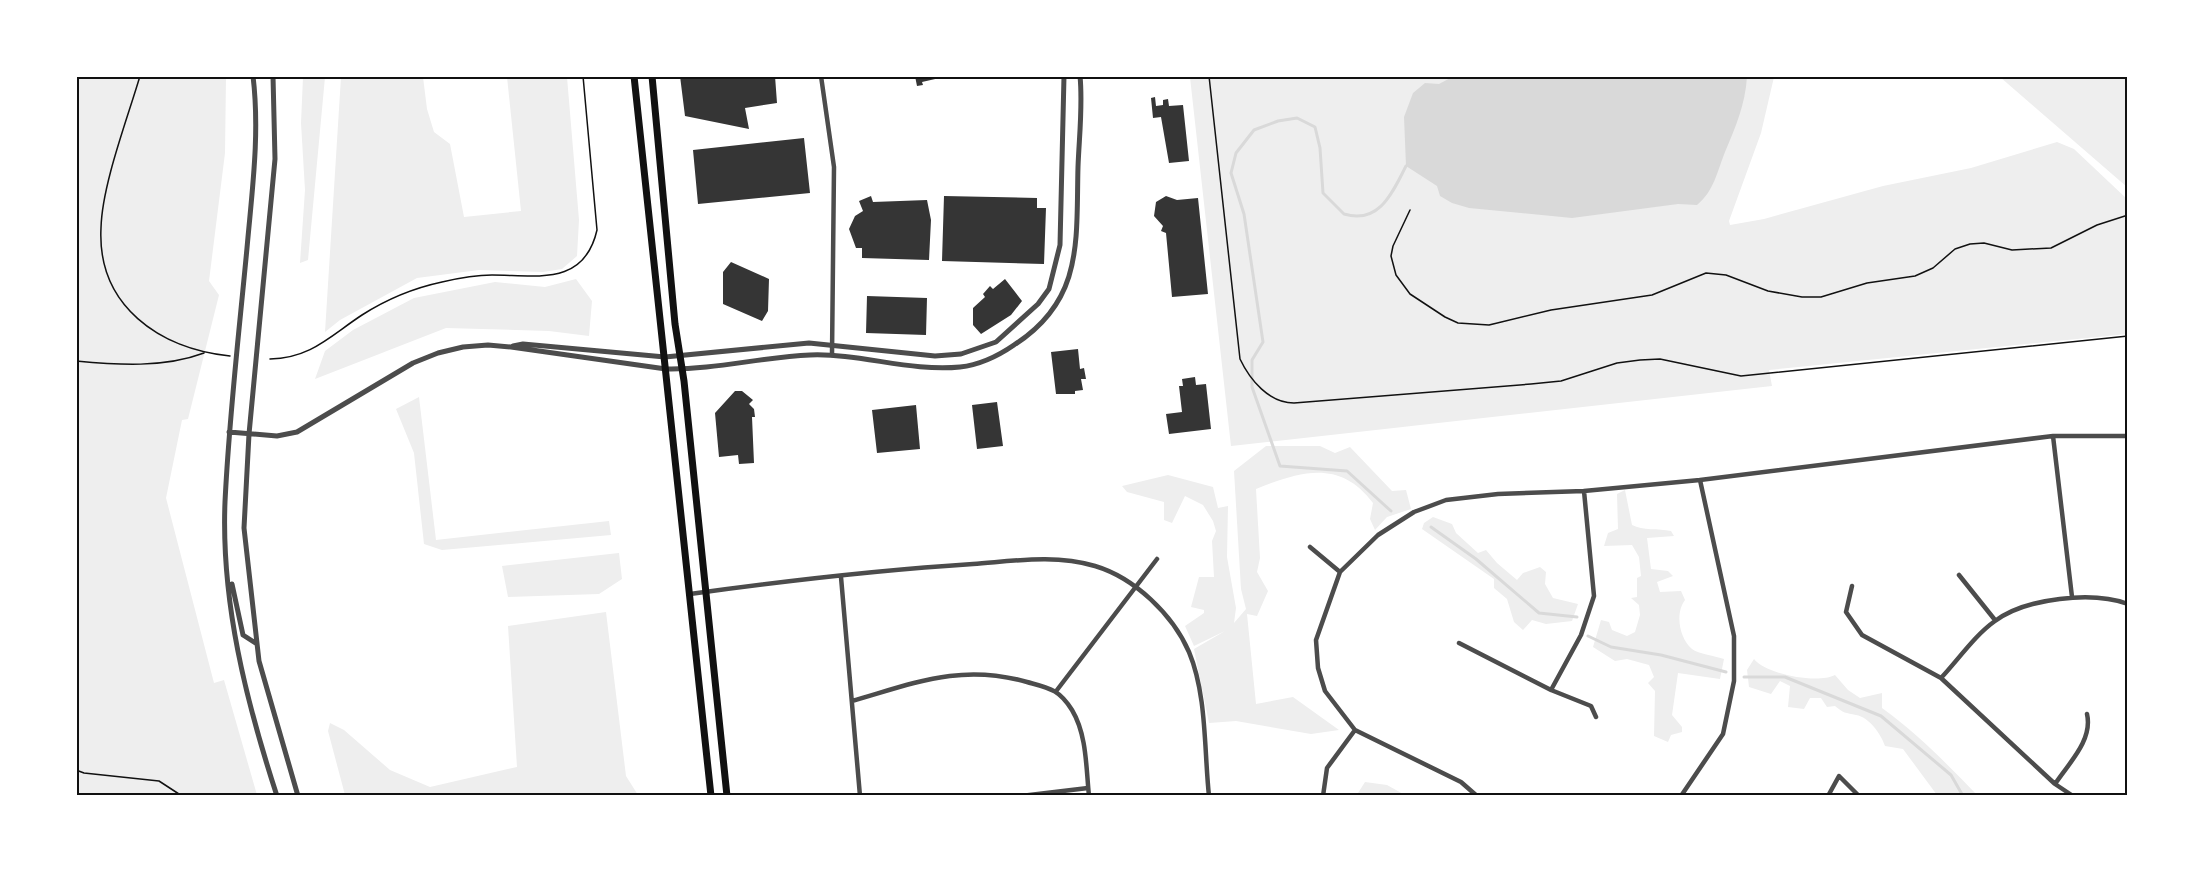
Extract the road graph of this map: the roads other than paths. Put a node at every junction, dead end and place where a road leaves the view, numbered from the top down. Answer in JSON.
{"nodes":[{"id":1,"x":253,"y":76,"type":"edge"},
{"id":2,"x":273,"y":76,"type":"edge"},
{"id":3,"x":634,"y":76,"type":"edge"},
{"id":4,"x":652,"y":76,"type":"edge"},
{"id":5,"x":821,"y":76,"type":"edge"},
{"id":6,"x":1064,"y":76,"type":"edge"},
{"id":7,"x":1080,"y":76,"type":"edge"},
{"id":8,"x":833,"y":344,"type":"junction"},
{"id":9,"x":511,"y":346,"type":"junction"},
{"id":10,"x":680,"y":355,"type":"junction"},
{"id":11,"x":832,"y":356,"type":"junction"},
{"id":12,"x":665,"y":357,"type":"junction"},
{"id":13,"x":666,"y":369,"type":"junction"},
{"id":14,"x":682,"y":369,"type":"junction"},
{"id":15,"x":230,"y":432,"type":"junction"},
{"id":16,"x":249,"y":434,"type":"junction"},
{"id":17,"x":2053,"y":436,"type":"junction"},
{"id":18,"x":2127,"y":436,"type":"edge"},
{"id":19,"x":1700,"y":480,"type":"junction"},
{"id":20,"x":1584,"y":490,"type":"junction"},
{"id":21,"x":1310,"y":547,"type":"dead end"},
{"id":22,"x":226,"y":556,"type":"junction"},
{"id":23,"x":1157,"y":559,"type":"dead end"},
{"id":24,"x":1340,"y":572,"type":"junction"},
{"id":25,"x":1959,"y":576,"type":"dead end"},
{"id":26,"x":841,"y":577,"type":"junction"},
{"id":27,"x":1136,"y":586,"type":"junction"},
{"id":28,"x":1852,"y":586,"type":"dead end"},
{"id":29,"x":706,"y":592,"type":"junction"},
{"id":30,"x":690,"y":594,"type":"junction"},
{"id":31,"x":2072,"y":597,"type":"junction"},
{"id":32,"x":2127,"y":604,"type":"edge"},
{"id":33,"x":1995,"y":620,"type":"junction"},
{"id":34,"x":1459,"y":643,"type":"dead end"},
{"id":35,"x":257,"y":645,"type":"junction"},
{"id":36,"x":1941,"y":678,"type":"junction"},
{"id":37,"x":1057,"y":690,"type":"junction"},
{"id":38,"x":1551,"y":690,"type":"junction"},
{"id":39,"x":852,"y":700,"type":"junction"},
{"id":40,"x":2087,"y":714,"type":"dead end"},
{"id":41,"x":1596,"y":717,"type":"dead end"},
{"id":42,"x":1355,"y":730,"type":"junction"},
{"id":43,"x":2055,"y":784,"type":"junction"},
{"id":44,"x":1088,"y":788,"type":"junction"},
{"id":45,"x":277,"y":795,"type":"edge"},
{"id":46,"x":298,"y":795,"type":"edge"},
{"id":47,"x":711,"y":795,"type":"edge"},
{"id":48,"x":727,"y":795,"type":"edge"},
{"id":49,"x":860,"y":795,"type":"edge"},
{"id":50,"x":1021,"y":795,"type":"edge"},
{"id":51,"x":1089,"y":795,"type":"edge"},
{"id":52,"x":1209,"y":795,"type":"edge"},
{"id":53,"x":1323,"y":795,"type":"edge"},
{"id":54,"x":1477,"y":795,"type":"edge"},
{"id":55,"x":1681,"y":795,"type":"edge"},
{"id":56,"x":1828,"y":795,"type":"edge"},
{"id":57,"x":1859,"y":795,"type":"edge"},
{"id":58,"x":2073,"y":795,"type":"edge"}],
"edges":[{"from":1,"to":15,"type":"street"},
{"from":2,"to":16,"type":"street"},
{"from":3,"to":12,"type":"main road"},
{"from":4,"to":10,"type":"main road"},
{"from":5,"to":8,"type":"street"},
{"from":6,"to":8,"type":"street"},
{"from":7,"to":11,"type":"street"},
{"from":8,"to":10,"type":"street"},
{"from":8,"to":11,"type":"street"},
{"from":9,"to":12,"type":"street"},
{"from":9,"to":13,"type":"street"},
{"from":9,"to":16,"type":"street"},
{"from":10,"to":12,"type":"street"},
{"from":10,"to":14,"type":"main road"},
{"from":11,"to":14,"type":"street"},
{"from":12,"to":13,"type":"main road"},
{"from":13,"to":14,"type":"street"},
{"from":13,"to":30,"type":"main road"},
{"from":14,"to":29,"type":"main road"},
{"from":15,"to":16,"type":"street"},
{"from":15,"to":22,"type":"street"},
{"from":16,"to":35,"type":"street"},
{"from":17,"to":18,"type":"street"},
{"from":17,"to":19,"type":"street"},
{"from":17,"to":31,"type":"street"},
{"from":19,"to":20,"type":"street"},
{"from":19,"to":55,"type":"street"},
{"from":20,"to":24,"type":"street"},
{"from":20,"to":38,"type":"street"},
{"from":21,"to":24,"type":"street"},
{"from":22,"to":35,"type":"street"},
{"from":22,"to":45,"type":"street"},
{"from":23,"to":27,"type":"street"},
{"from":24,"to":42,"type":"street"},
{"from":25,"to":33,"type":"street"},
{"from":26,"to":27,"type":"street"},
{"from":26,"to":29,"type":"street"},
{"from":26,"to":39,"type":"street"},
{"from":27,"to":37,"type":"street"},
{"from":27,"to":52,"type":"street"},
{"from":28,"to":36,"type":"street"},
{"from":29,"to":30,"type":"street"},
{"from":29,"to":48,"type":"main road"},
{"from":30,"to":47,"type":"main road"},
{"from":31,"to":32,"type":"street"},
{"from":31,"to":33,"type":"street"},
{"from":33,"to":36,"type":"street"},
{"from":34,"to":38,"type":"street"},
{"from":35,"to":46,"type":"street"},
{"from":36,"to":43,"type":"street"},
{"from":37,"to":39,"type":"street"},
{"from":37,"to":44,"type":"street"},
{"from":38,"to":41,"type":"street"},
{"from":39,"to":49,"type":"street"},
{"from":40,"to":43,"type":"street"},
{"from":42,"to":53,"type":"street"},
{"from":42,"to":54,"type":"street"},
{"from":43,"to":58,"type":"street"},
{"from":44,"to":50,"type":"street"},
{"from":44,"to":51,"type":"street"},
{"from":56,"to":57,"type":"street"}]}
